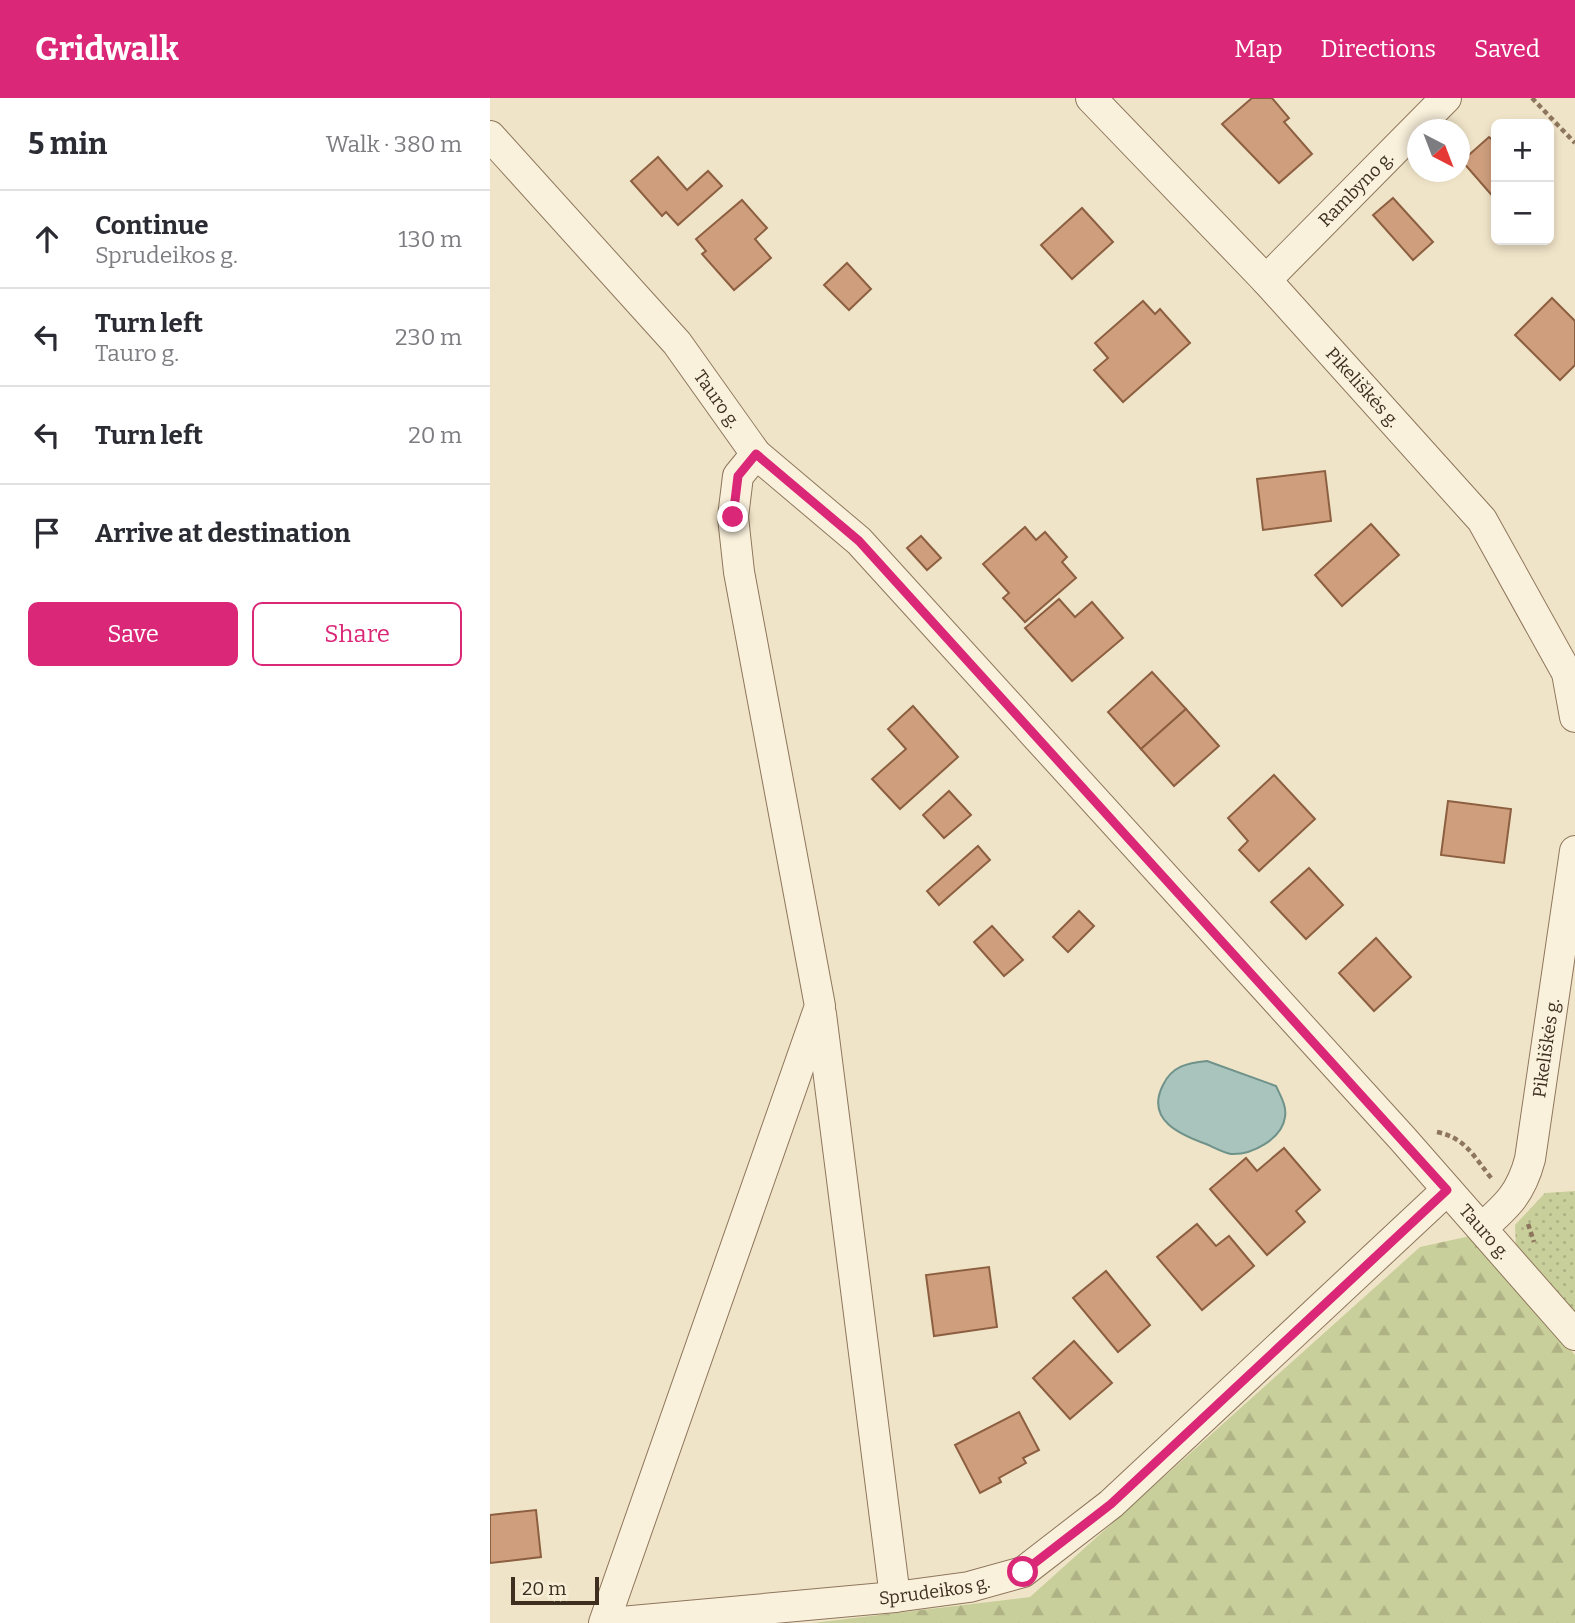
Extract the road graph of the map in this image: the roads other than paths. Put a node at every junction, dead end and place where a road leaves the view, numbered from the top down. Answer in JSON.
{"nodes":[{"id":1,"x":1091,"y":98,"type":"edge"},
{"id":2,"x":1446,"y":98,"type":"edge"},
{"id":3,"x":490,"y":136,"type":"edge"},
{"id":4,"x":1266,"y":280,"type":"junction"},
{"id":5,"x":756,"y":454,"type":"junction"},
{"id":6,"x":1575,"y":717,"type":"edge"},
{"id":7,"x":1575,"y":851,"type":"edge"},
{"id":8,"x":820,"y":1006,"type":"junction"},
{"id":9,"x":1447,"y":1190,"type":"junction"},
{"id":10,"x":1482,"y":1228,"type":"junction"},
{"id":11,"x":1575,"y":1335,"type":"edge"},
{"id":12,"x":895,"y":1597,"type":"junction"},
{"id":13,"x":604,"y":1623,"type":"edge"},
{"id":14,"x":610,"y":1623,"type":"edge"}],
"edges":[{"from":1,"to":4,"type":"street","name":"Pikeliškės g."},
{"from":2,"to":4,"type":"street","name":"Rambyno g."},
{"from":3,"to":5,"type":"street","name":"Tauro g."},
{"from":4,"to":6,"type":"street","name":"Pikeliškės g."},
{"from":5,"to":8,"type":"street"},
{"from":5,"to":9,"type":"street","name":"Tauro g."},
{"from":7,"to":10,"type":"street","name":"Pikeliškės g."},
{"from":8,"to":12,"type":"street"},
{"from":8,"to":13,"type":"street"},
{"from":9,"to":10,"type":"street","name":"Tauro g."},
{"from":9,"to":12,"type":"street","name":"Sprudeikos g."},
{"from":10,"to":11,"type":"street","name":"Tauro g."},
{"from":12,"to":14,"type":"street","name":"Sprudeikos g."}]}
